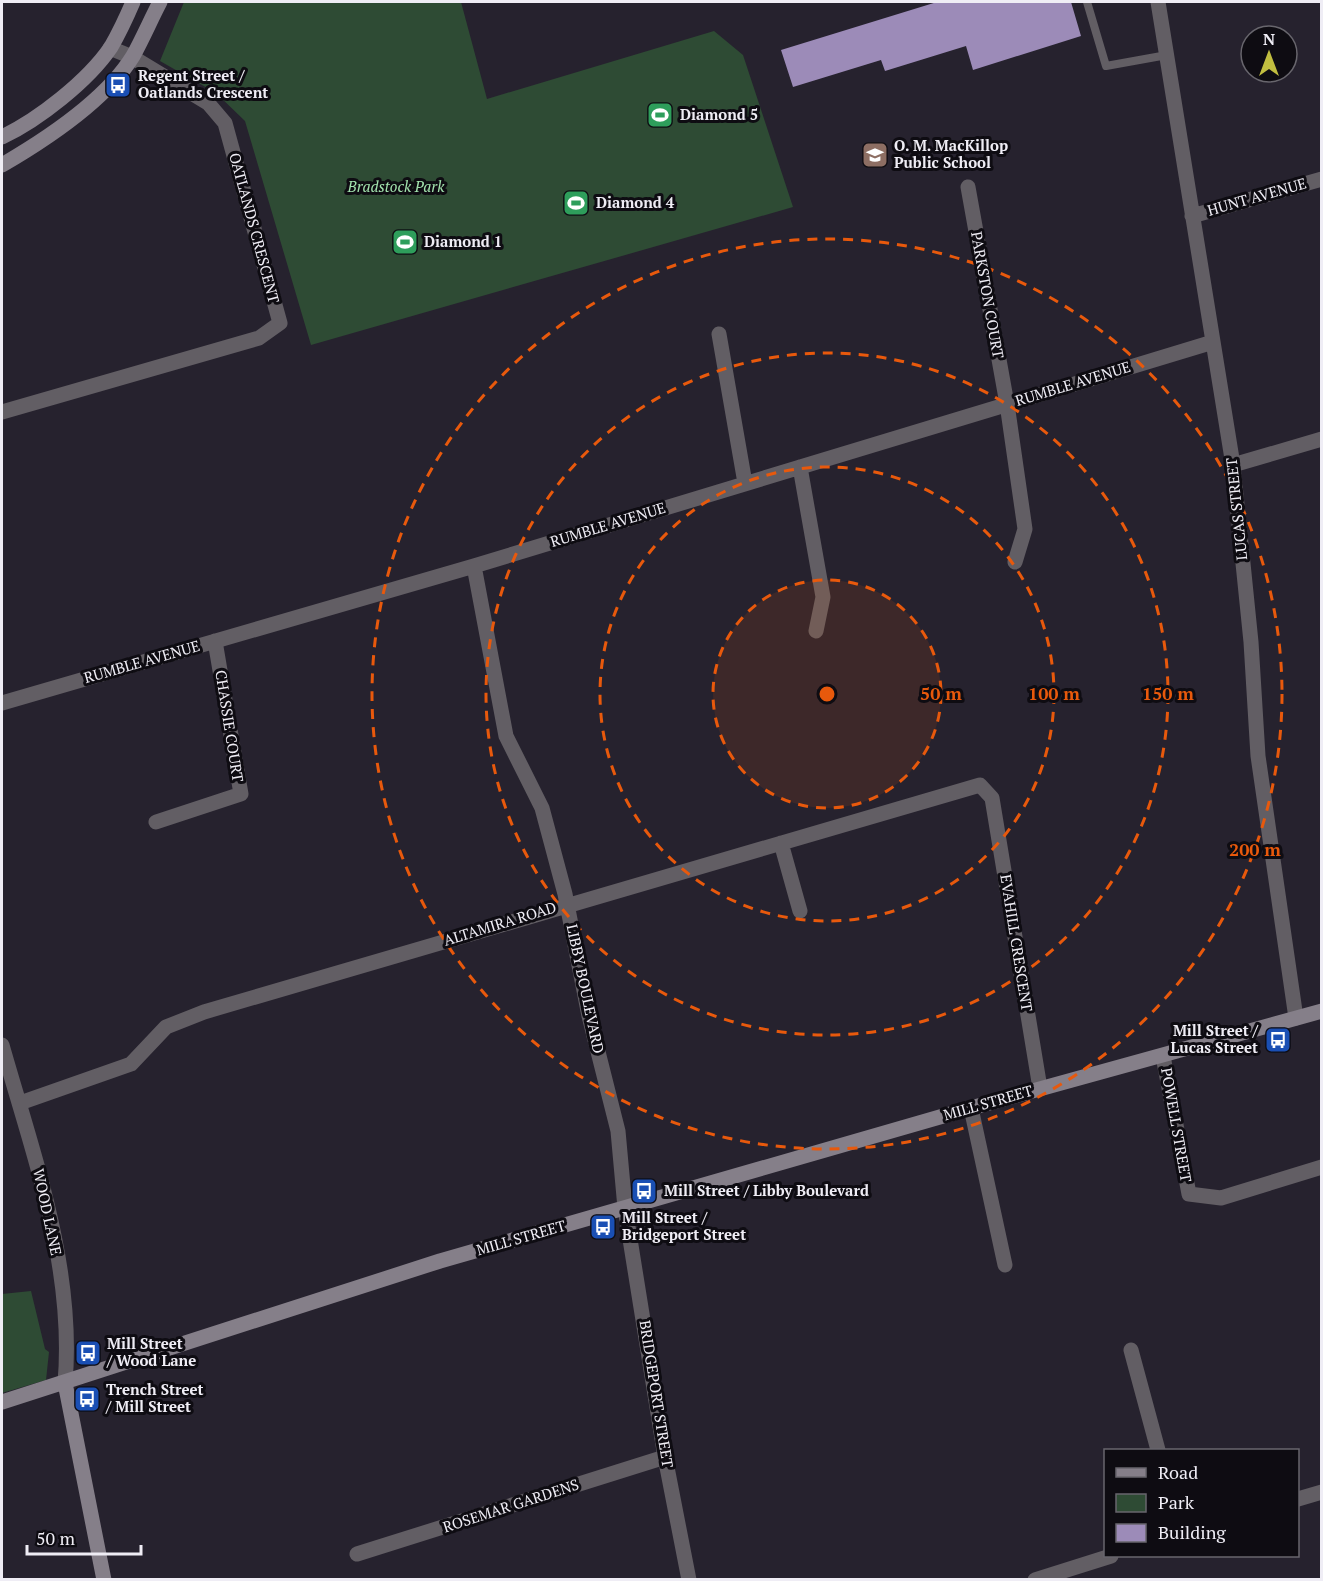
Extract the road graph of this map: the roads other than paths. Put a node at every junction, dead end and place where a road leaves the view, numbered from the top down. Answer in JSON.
{"nodes":[{"id":1,"x":133,"y":2,"type":"edge"},
{"id":2,"x":160,"y":2,"type":"edge"},
{"id":3,"x":1087,"y":2,"type":"edge"},
{"id":4,"x":1158,"y":2,"type":"edge"},
{"id":5,"x":110,"y":48,"type":"junction"},
{"id":6,"x":1167,"y":55,"type":"junction"},
{"id":7,"x":132,"y":57,"type":"junction"},
{"id":8,"x":2,"y":137,"type":"edge"},
{"id":9,"x":2,"y":165,"type":"edge"},
{"id":10,"x":1322,"y":178,"type":"edge"},
{"id":11,"x":968,"y":187,"type":"dead end"},
{"id":12,"x":1192,"y":216,"type":"junction"},
{"id":13,"x":719,"y":334,"type":"dead end"},
{"id":14,"x":1213,"y":342,"type":"junction"},
{"id":15,"x":1007,"y":404,"type":"junction"},
{"id":16,"x":2,"y":412,"type":"edge"},
{"id":17,"x":1322,"y":439,"type":"edge"},
{"id":18,"x":1233,"y":465,"type":"junction"},
{"id":19,"x":800,"y":467,"type":"junction"},
{"id":20,"x":745,"y":483,"type":"junction"},
{"id":21,"x":1016,"y":562,"type":"dead end"},
{"id":22,"x":474,"y":566,"type":"junction"},
{"id":23,"x":816,"y":631,"type":"dead end"},
{"id":24,"x":215,"y":641,"type":"junction"},
{"id":25,"x":2,"y":703,"type":"edge"},
{"id":26,"x":992,"y":798,"type":"joint"},
{"id":27,"x":156,"y":822,"type":"dead end"},
{"id":28,"x":781,"y":843,"type":"junction"},
{"id":29,"x":567,"y":904,"type":"junction"},
{"id":30,"x":800,"y":911,"type":"dead end"},
{"id":31,"x":1322,"y":1011,"type":"edge"},
{"id":32,"x":1296,"y":1018,"type":"junction"},
{"id":33,"x":2,"y":1045,"type":"edge"},
{"id":34,"x":1163,"y":1056,"type":"junction"},
{"id":35,"x":1040,"y":1088,"type":"junction"},
{"id":36,"x":20,"y":1103,"type":"junction"},
{"id":37,"x":971,"y":1108,"type":"junction"},
{"id":38,"x":1322,"y":1167,"type":"edge"},
{"id":39,"x":626,"y":1208,"type":"junction"},
{"id":40,"x":1005,"y":1264,"type":"dead end"},
{"id":41,"x":1131,"y":1350,"type":"dead end"},
{"id":42,"x":65,"y":1383,"type":"junction"},
{"id":43,"x":2,"y":1402,"type":"edge"},
{"id":44,"x":1158,"y":1449,"type":"edge"},
{"id":45,"x":665,"y":1457,"type":"junction"},
{"id":46,"x":1322,"y":1492,"type":"edge"},
{"id":47,"x":1299,"y":1499,"type":"edge"},
{"id":48,"x":357,"y":1554,"type":"dead end"},
{"id":49,"x":1108,"y":1557,"type":"edge"},
{"id":50,"x":104,"y":1580,"type":"edge"},
{"id":51,"x":689,"y":1580,"type":"edge"},
{"id":52,"x":1035,"y":1580,"type":"edge"}],
"edges":[{"from":1,"to":5,"type":"street"},
{"from":2,"to":7,"type":"street"},
{"from":3,"to":6,"type":"lane"},
{"from":4,"to":6,"type":"street","name":"LUCAS STREET"},
{"from":5,"to":7,"type":"street","name":"OATLANDS CRESCENT"},
{"from":5,"to":8,"type":"street"},
{"from":6,"to":12,"type":"street","name":"LUCAS STREET"},
{"from":7,"to":9,"type":"street"},
{"from":7,"to":16,"type":"street","name":"OATLANDS CRESCENT"},
{"from":10,"to":12,"type":"street","name":"HUNT AVENUE"},
{"from":11,"to":15,"type":"street","name":"PARKSTON COURT"},
{"from":12,"to":14,"type":"street","name":"LUCAS STREET"},
{"from":13,"to":20,"type":"street"},
{"from":14,"to":15,"type":"street","name":"RUMBLE AVENUE"},
{"from":14,"to":18,"type":"street","name":"LUCAS STREET"},
{"from":15,"to":19,"type":"street","name":"RUMBLE AVENUE"},
{"from":15,"to":21,"type":"street","name":"PARKSTON COURT"},
{"from":17,"to":18,"type":"street"},
{"from":18,"to":32,"type":"street","name":"LUCAS STREET"},
{"from":19,"to":20,"type":"street","name":"RUMBLE AVENUE"},
{"from":19,"to":23,"type":"street"},
{"from":20,"to":22,"type":"street","name":"RUMBLE AVENUE"},
{"from":22,"to":24,"type":"street","name":"RUMBLE AVENUE"},
{"from":22,"to":29,"type":"street","name":"LIBBY BOULEVARD"},
{"from":24,"to":25,"type":"street","name":"RUMBLE AVENUE"},
{"from":24,"to":27,"type":"street","name":"CHASSIE COURT"},
{"from":26,"to":28,"type":"street","name":"ALTAMIRA ROAD"},
{"from":26,"to":35,"type":"street","name":"EVAHILL CRESCENT"},
{"from":28,"to":29,"type":"street","name":"ALTAMIRA ROAD"},
{"from":28,"to":30,"type":"street"},
{"from":29,"to":36,"type":"street","name":"ALTAMIRA ROAD"},
{"from":29,"to":39,"type":"street","name":"LIBBY BOULEVARD"},
{"from":31,"to":32,"type":"street","name":"MILL STREET"},
{"from":32,"to":34,"type":"street","name":"MILL STREET"},
{"from":33,"to":36,"type":"street","name":"WOOD LANE"},
{"from":34,"to":35,"type":"street","name":"MILL STREET"},
{"from":34,"to":38,"type":"street","name":"POWELL STREET"},
{"from":35,"to":37,"type":"street","name":"MILL STREET"},
{"from":36,"to":42,"type":"street","name":"WOOD LANE"},
{"from":37,"to":39,"type":"street","name":"MILL STREET"},
{"from":37,"to":40,"type":"street"},
{"from":39,"to":42,"type":"street","name":"MILL STREET"},
{"from":39,"to":45,"type":"street","name":"BRIDGEPORT STREET"},
{"from":41,"to":44,"type":"street"},
{"from":42,"to":43,"type":"street","name":"MILL STREET"},
{"from":42,"to":50,"type":"street"},
{"from":45,"to":48,"type":"street","name":"ROSEMAR GARDENS"},
{"from":45,"to":51,"type":"street","name":"BRIDGEPORT STREET"},
{"from":46,"to":47,"type":"street"},
{"from":49,"to":52,"type":"street"}]}
